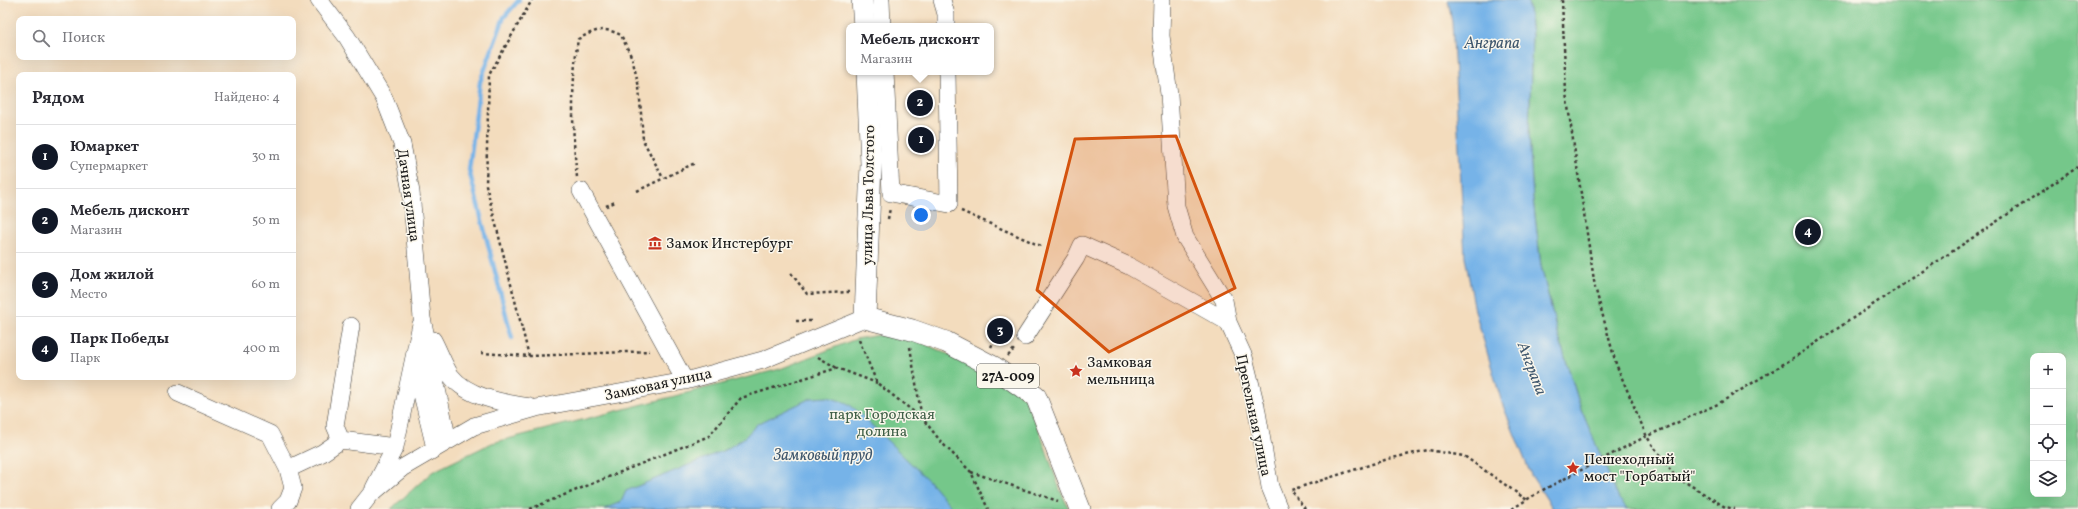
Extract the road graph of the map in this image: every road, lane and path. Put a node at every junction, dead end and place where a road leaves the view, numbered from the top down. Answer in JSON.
{"nodes":[{"id":1,"x":319,"y":0,"type":"edge"},
{"id":2,"x":532,"y":0,"type":"edge"},
{"id":3,"x":862,"y":0,"type":"edge"},
{"id":4,"x":881,"y":0,"type":"edge"},
{"id":5,"x":942,"y":0,"type":"edge"},
{"id":6,"x":1162,"y":0,"type":"edge"},
{"id":7,"x":1562,"y":0,"type":"edge"},
{"id":8,"x":864,"y":23,"type":"edge"},
{"id":9,"x":882,"y":23,"type":"edge"},
{"id":10,"x":946,"y":23,"type":"edge"},
{"id":11,"x":867,"y":75,"type":"edge"},
{"id":12,"x":885,"y":75,"type":"edge"},
{"id":13,"x":947,"y":75,"type":"edge"},
{"id":14,"x":695,"y":162,"type":"dead end"},
{"id":15,"x":2078,"y":167,"type":"edge"},
{"id":16,"x":662,"y":178,"type":"junction"},
{"id":17,"x":581,"y":191,"type":"joint"},
{"id":18,"x":638,"y":191,"type":"dead end"},
{"id":19,"x":949,"y":204,"type":"junction"},
{"id":20,"x":1043,"y":247,"type":"dead end"},
{"id":21,"x":791,"y":273,"type":"dead end"},
{"id":22,"x":855,"y":292,"type":"dead end"},
{"id":23,"x":422,"y":318,"type":"junction"},
{"id":24,"x":865,"y":318,"type":"junction"},
{"id":25,"x":796,"y":321,"type":"dead end"},
{"id":26,"x":804,"y":321,"type":"dead end"},
{"id":27,"x":1228,"y":322,"type":"junction"},
{"id":28,"x":351,"y":326,"type":"dead end"},
{"id":29,"x":998,"y":335,"type":"dead end"},
{"id":30,"x":1025,"y":337,"type":"dead end"},
{"id":31,"x":859,"y":340,"type":"dead end"},
{"id":32,"x":909,"y":340,"type":"dead end"},
{"id":33,"x":989,"y":349,"type":"dead end"},
{"id":34,"x":669,"y":350,"type":"junction"},
{"id":35,"x":481,"y":353,"type":"dead end"},
{"id":36,"x":529,"y":356,"type":"junction"},
{"id":37,"x":818,"y":357,"type":"dead end"},
{"id":38,"x":837,"y":368,"type":"junction"},
{"id":39,"x":685,"y":381,"type":"junction"},
{"id":40,"x":877,"y":383,"type":"junction"},
{"id":41,"x":178,"y":393,"type":"dead end"},
{"id":42,"x":536,"y":408,"type":"junction"},
{"id":43,"x":922,"y":419,"type":"junction"},
{"id":44,"x":1647,"y":437,"type":"junction"},
{"id":45,"x":341,"y":440,"type":"junction"},
{"id":46,"x":441,"y":444,"type":"junction"},
{"id":47,"x":395,"y":447,"type":"junction"},
{"id":48,"x":288,"y":469,"type":"junction"},
{"id":49,"x":971,"y":472,"type":"junction"},
{"id":50,"x":370,"y":494,"type":"junction"},
{"id":51,"x":1527,"y":500,"type":"junction"},
{"id":52,"x":1059,"y":501,"type":"dead end"},
{"id":53,"x":280,"y":509,"type":"edge"},
{"id":54,"x":359,"y":509,"type":"edge"},
{"id":55,"x":530,"y":509,"type":"edge"},
{"id":56,"x":988,"y":509,"type":"edge"},
{"id":57,"x":1080,"y":509,"type":"edge"},
{"id":58,"x":1279,"y":509,"type":"edge"},
{"id":59,"x":1305,"y":509,"type":"edge"},
{"id":60,"x":1512,"y":509,"type":"edge"},
{"id":61,"x":1735,"y":509,"type":"edge"}],
"edges":[{"from":1,"to":23,"type":"street","name":"Дачная улица"},
{"from":2,"to":36,"type":"path"},
{"from":3,"to":8,"type":"main road"},
{"from":4,"to":9,"type":"street"},
{"from":5,"to":10,"type":"street"},
{"from":6,"to":27,"type":"street","name":"Прегельная улица"},
{"from":7,"to":44,"type":"path"},
{"from":11,"to":24,"type":"main road","name":"улица Льва Толстого"},
{"from":12,"to":19,"type":"street"},
{"from":13,"to":19,"type":"street"},
{"from":14,"to":16,"type":"path"},
{"from":15,"to":44,"type":"path"},
{"from":16,"to":17,"type":"path"},
{"from":16,"to":18,"type":"path"},
{"from":17,"to":34,"type":"street"},
{"from":19,"to":20,"type":"path"},
{"from":21,"to":22,"type":"path"},
{"from":23,"to":42,"type":"street","name":"Дачная улица"},
{"from":23,"to":46,"type":"street","name":"Дачная улица"},
{"from":23,"to":47,"type":"street","name":"Дачная улица"},
{"from":24,"to":39,"type":"street","name":"Замковая улица"},
{"from":24,"to":57,"type":"main road","number":"27А-009"},
{"from":25,"to":26,"type":"path"},
{"from":27,"to":30,"type":"street"},
{"from":27,"to":58,"type":"street","name":"Прегельная улица"},
{"from":28,"to":45,"type":"street"},
{"from":29,"to":33,"type":"path"},
{"from":31,"to":40,"type":"path"},
{"from":32,"to":43,"type":"path"},
{"from":34,"to":36,"type":"path"},
{"from":34,"to":39,"type":"street"},
{"from":35,"to":36,"type":"path"},
{"from":37,"to":38,"type":"path"},
{"from":38,"to":40,"type":"path"},
{"from":38,"to":55,"type":"path"},
{"from":39,"to":42,"type":"street","name":"Замковая улица"},
{"from":40,"to":43,"type":"path"},
{"from":41,"to":48,"type":"street"},
{"from":42,"to":46,"type":"street","name":"Замковая улица"},
{"from":43,"to":49,"type":"path"},
{"from":44,"to":51,"type":"path"},
{"from":44,"to":61,"type":"path"},
{"from":45,"to":47,"type":"street"},
{"from":45,"to":48,"type":"street"},
{"from":46,"to":50,"type":"street","name":"Дачная улица"},
{"from":47,"to":50,"type":"street","name":"Дачная улица"},
{"from":48,"to":53,"type":"street"},
{"from":49,"to":52,"type":"path"},
{"from":49,"to":56,"type":"path"},
{"from":50,"to":54,"type":"street","name":"Дачная улица"},
{"from":51,"to":59,"type":"path"},
{"from":51,"to":60,"type":"path"}]}
